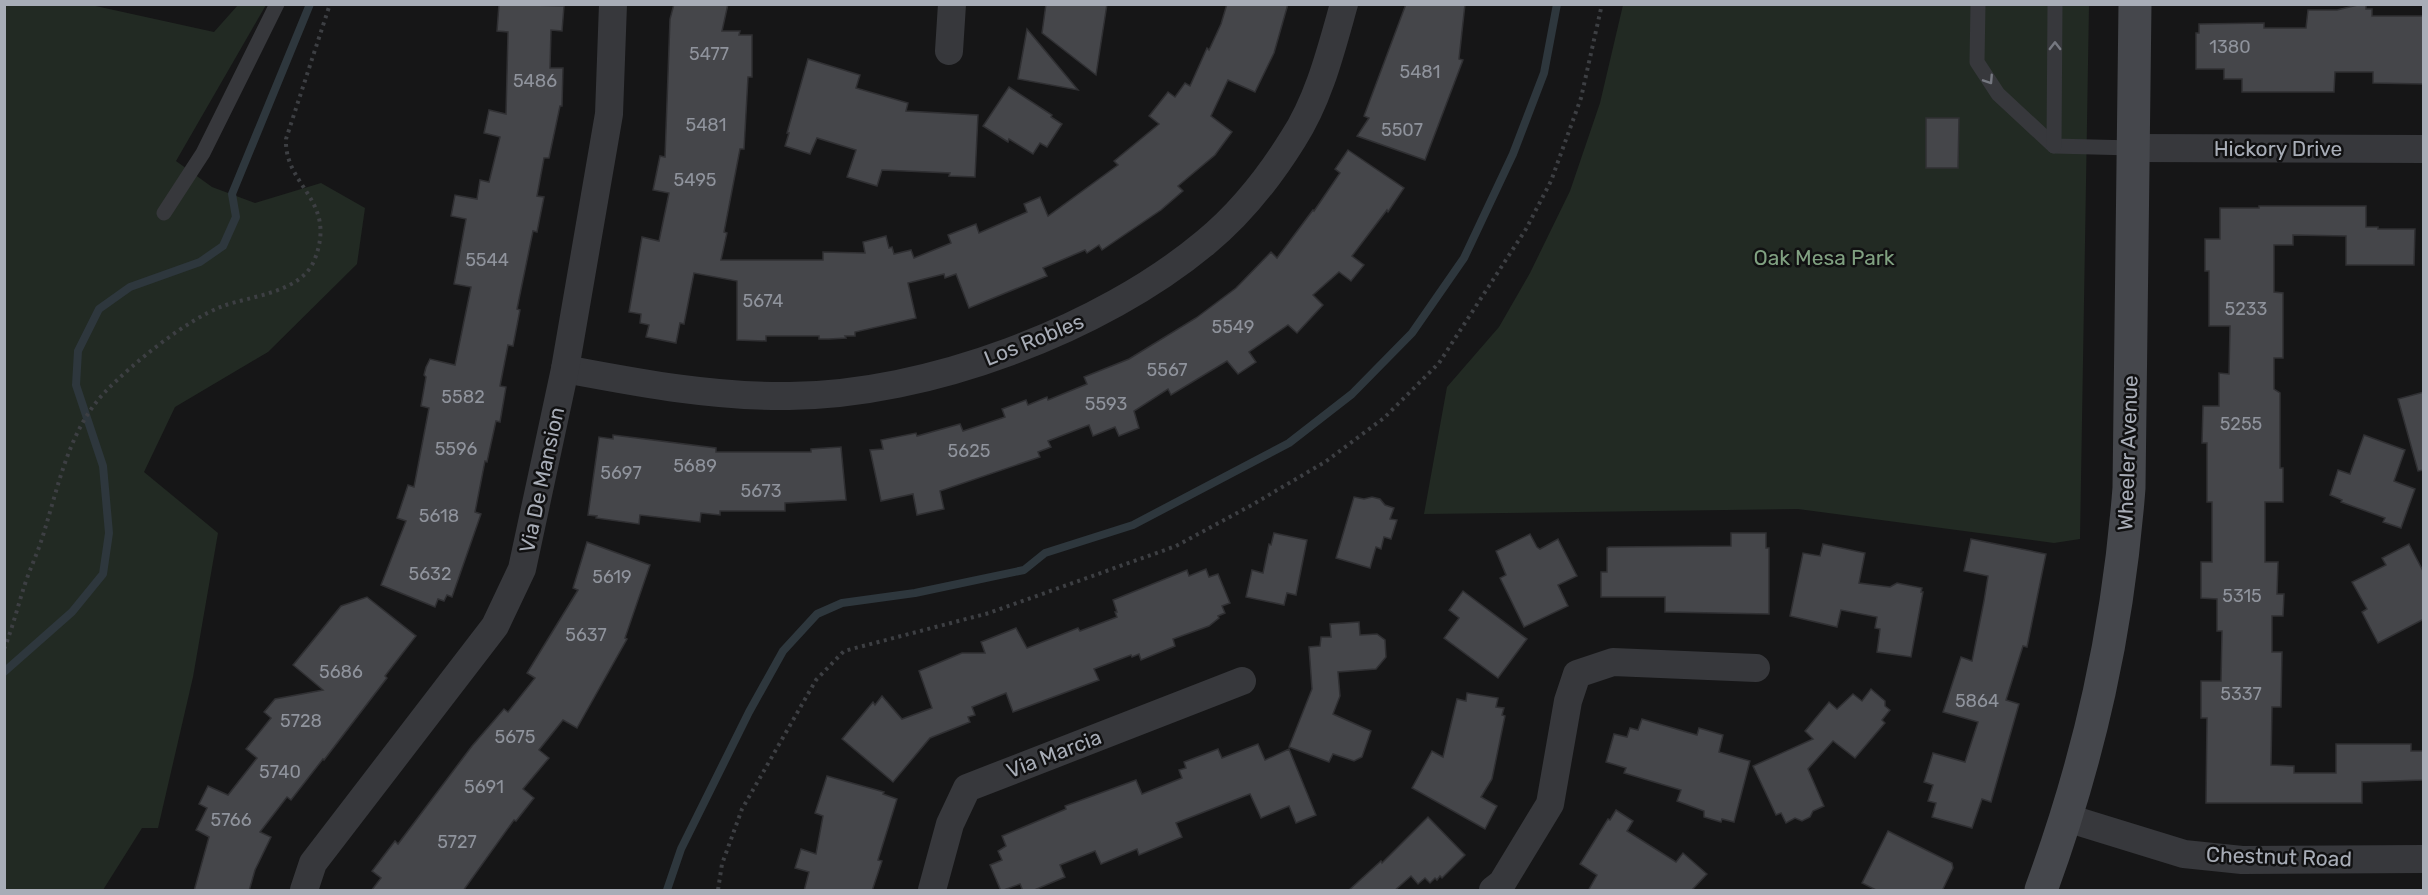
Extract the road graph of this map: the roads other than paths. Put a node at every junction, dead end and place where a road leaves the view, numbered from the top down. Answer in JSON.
{"nodes":[{"id":1,"x":277,"y":4,"type":"edge"},
{"id":2,"x":613,"y":4,"type":"edge"},
{"id":3,"x":952,"y":4,"type":"edge"},
{"id":4,"x":1344,"y":4,"type":"edge"},
{"id":5,"x":1978,"y":4,"type":"edge"},
{"id":6,"x":2055,"y":4,"type":"edge"},
{"id":7,"x":2135,"y":4,"type":"edge"},
{"id":8,"x":949,"y":51,"type":"dead end"},
{"id":9,"x":2054,"y":146,"type":"junction"},
{"id":10,"x":2133,"y":148,"type":"junction"},
{"id":11,"x":2424,"y":149,"type":"edge"},
{"id":12,"x":164,"y":213,"type":"dead end"},
{"id":13,"x":565,"y":369,"type":"junction"},
{"id":14,"x":1756,"y":668,"type":"dead end"},
{"id":15,"x":1242,"y":681,"type":"dead end"},
{"id":16,"x":2067,"y":818,"type":"junction"},
{"id":17,"x":2424,"y":859,"type":"edge"},
{"id":18,"x":1502,"y":888,"type":"edge"},
{"id":19,"x":304,"y":891,"type":"edge"},
{"id":20,"x":932,"y":891,"type":"edge"},
{"id":21,"x":2041,"y":891,"type":"edge"}],
"edges":[{"from":1,"to":12,"type":"lane"},
{"from":2,"to":13,"type":"street","name":"Via De Mansion"},
{"from":3,"to":8,"type":"street"},
{"from":4,"to":13,"type":"street","name":"Los Robles"},
{"from":5,"to":9,"type":"lane","one_way":true},
{"from":9,"to":6,"type":"lane","one_way":true},
{"from":7,"to":10,"type":"main road","name":"Wheeler Avenue"},
{"from":9,"to":10,"type":"lane"},
{"from":10,"to":11,"type":"street","name":"Hickory Drive"},
{"from":10,"to":16,"type":"main road","name":"Wheeler Avenue"},
{"from":13,"to":19,"type":"street","name":"Via De Mansion"},
{"from":14,"to":18,"type":"street"},
{"from":15,"to":20,"type":"street","name":"Via Marcia"},
{"from":16,"to":17,"type":"street","name":"Chestnut Road"},
{"from":16,"to":21,"type":"main road","name":"Wheeler Avenue"}]}
